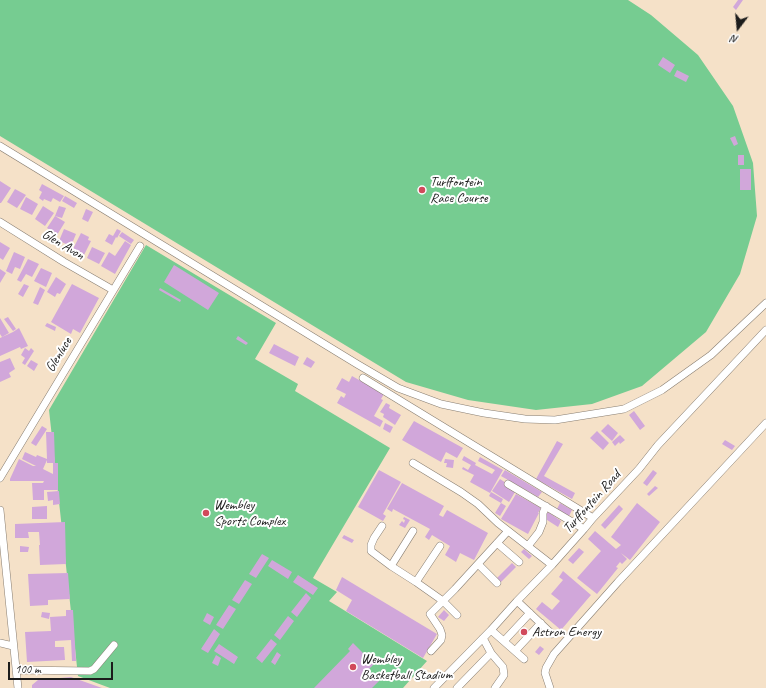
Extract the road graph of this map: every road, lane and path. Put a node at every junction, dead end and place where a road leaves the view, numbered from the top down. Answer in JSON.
{"nodes":[{"id":1,"x":0,"y":146,"type":"edge"},
{"id":2,"x":0,"y":222,"type":"edge"},
{"id":3,"x":140,"y":246,"type":"dead end"},
{"id":4,"x":113,"y":290,"type":"junction"},
{"id":5,"x":766,"y":303,"type":"edge"},
{"id":6,"x":766,"y":330,"type":"edge"},
{"id":7,"x":363,"y":378,"type":"dead end"},
{"id":8,"x":766,"y":423,"type":"edge"},
{"id":9,"x":413,"y":463,"type":"dead end"},
{"id":10,"x":0,"y":478,"type":"edge"},
{"id":11,"x":508,"y":484,"type":"dead end"},
{"id":12,"x":546,"y":506,"type":"junction"},
{"id":13,"x":0,"y":510,"type":"edge"},
{"id":14,"x":593,"y":518,"type":"junction"},
{"id":15,"x":382,"y":526,"type":"dead end"},
{"id":16,"x":584,"y":529,"type":"junction"},
{"id":17,"x":413,"y":531,"type":"dead end"},
{"id":18,"x":508,"y":531,"type":"junction"},
{"id":19,"x":497,"y":543,"type":"junction"},
{"id":20,"x":440,"y":546,"type":"dead end"},
{"id":21,"x":528,"y":546,"type":"junction"},
{"id":22,"x":519,"y":562,"type":"dead end"},
{"id":23,"x":478,"y":564,"type":"junction"},
{"id":24,"x":552,"y":565,"type":"junction"},
{"id":25,"x":391,"y":566,"type":"junction"},
{"id":26,"x":416,"y":582,"type":"junction"},
{"id":27,"x":497,"y":582,"type":"dead end"},
{"id":28,"x":443,"y":601,"type":"junction"},
{"id":29,"x":517,"y":601,"type":"junction"},
{"id":30,"x":530,"y":613,"type":"junction"},
{"id":31,"x":457,"y":615,"type":"dead end"},
{"id":32,"x":541,"y":623,"type":"junction"},
{"id":33,"x":491,"y":630,"type":"junction"},
{"id":34,"x":552,"y":634,"type":"dead end"},
{"id":35,"x":483,"y":638,"type":"junction"},
{"id":36,"x":504,"y":641,"type":"junction"},
{"id":37,"x":0,"y":643,"type":"edge"},
{"id":38,"x":114,"y":645,"type":"dead end"},
{"id":39,"x":13,"y":646,"type":"junction"},
{"id":40,"x":431,"y":652,"type":"dead end"},
{"id":41,"x":491,"y":652,"type":"junction"},
{"id":42,"x":515,"y":652,"type":"junction"},
{"id":43,"x":524,"y":660,"type":"dead end"},
{"id":44,"x":16,"y":670,"type":"junction"},
{"id":45,"x":18,"y":688,"type":"edge"},
{"id":46,"x":434,"y":688,"type":"edge"},
{"id":47,"x":457,"y":688,"type":"edge"},
{"id":48,"x":495,"y":688,"type":"edge"},
{"id":49,"x":550,"y":688,"type":"edge"}],
"edges":[{"from":1,"to":5,"type":"street"},
{"from":2,"to":4,"type":"street","name":"Glen Avon"},
{"from":3,"to":4,"type":"street","name":"Glenluce"},
{"from":4,"to":10,"type":"street","name":"Glenluce"},
{"from":6,"to":14,"type":"street","name":"Turffontein Road"},
{"from":7,"to":14,"type":"street"},
{"from":8,"to":49,"type":"street"},
{"from":9,"to":18,"type":"street"},
{"from":11,"to":12,"type":"street"},
{"from":12,"to":16,"type":"street"},
{"from":12,"to":21,"type":"street"},
{"from":13,"to":39,"type":"street"},
{"from":14,"to":16,"type":"street","name":"Turffontein Road"},
{"from":15,"to":25,"type":"street"},
{"from":16,"to":24,"type":"street","name":"Turffontein Road"},
{"from":17,"to":25,"type":"street"},
{"from":18,"to":19,"type":"street"},
{"from":18,"to":21,"type":"street"},
{"from":19,"to":22,"type":"street"},
{"from":19,"to":23,"type":"street"},
{"from":20,"to":26,"type":"street"},
{"from":21,"to":24,"type":"street"},
{"from":23,"to":27,"type":"street"},
{"from":23,"to":28,"type":"street"},
{"from":24,"to":29,"type":"street","name":"Turffontein Road"},
{"from":25,"to":26,"type":"street"},
{"from":26,"to":28,"type":"street"},
{"from":28,"to":31,"type":"street"},
{"from":28,"to":40,"type":"street"},
{"from":29,"to":30,"type":"street"},
{"from":29,"to":33,"type":"street","name":"Turffontein Road"},
{"from":30,"to":32,"type":"street"},
{"from":30,"to":36,"type":"street"},
{"from":32,"to":34,"type":"street"},
{"from":32,"to":42,"type":"street"},
{"from":33,"to":35,"type":"street","name":"Turffontein Road"},
{"from":33,"to":36,"type":"street"},
{"from":35,"to":41,"type":"street"},
{"from":35,"to":46,"type":"street","name":"Turffontein Road"},
{"from":36,"to":42,"type":"street"},
{"from":37,"to":39,"type":"street"},
{"from":38,"to":44,"type":"street"},
{"from":39,"to":44,"type":"street"},
{"from":41,"to":47,"type":"street"},
{"from":41,"to":48,"type":"street"},
{"from":42,"to":43,"type":"street"},
{"from":44,"to":45,"type":"street"}]}
